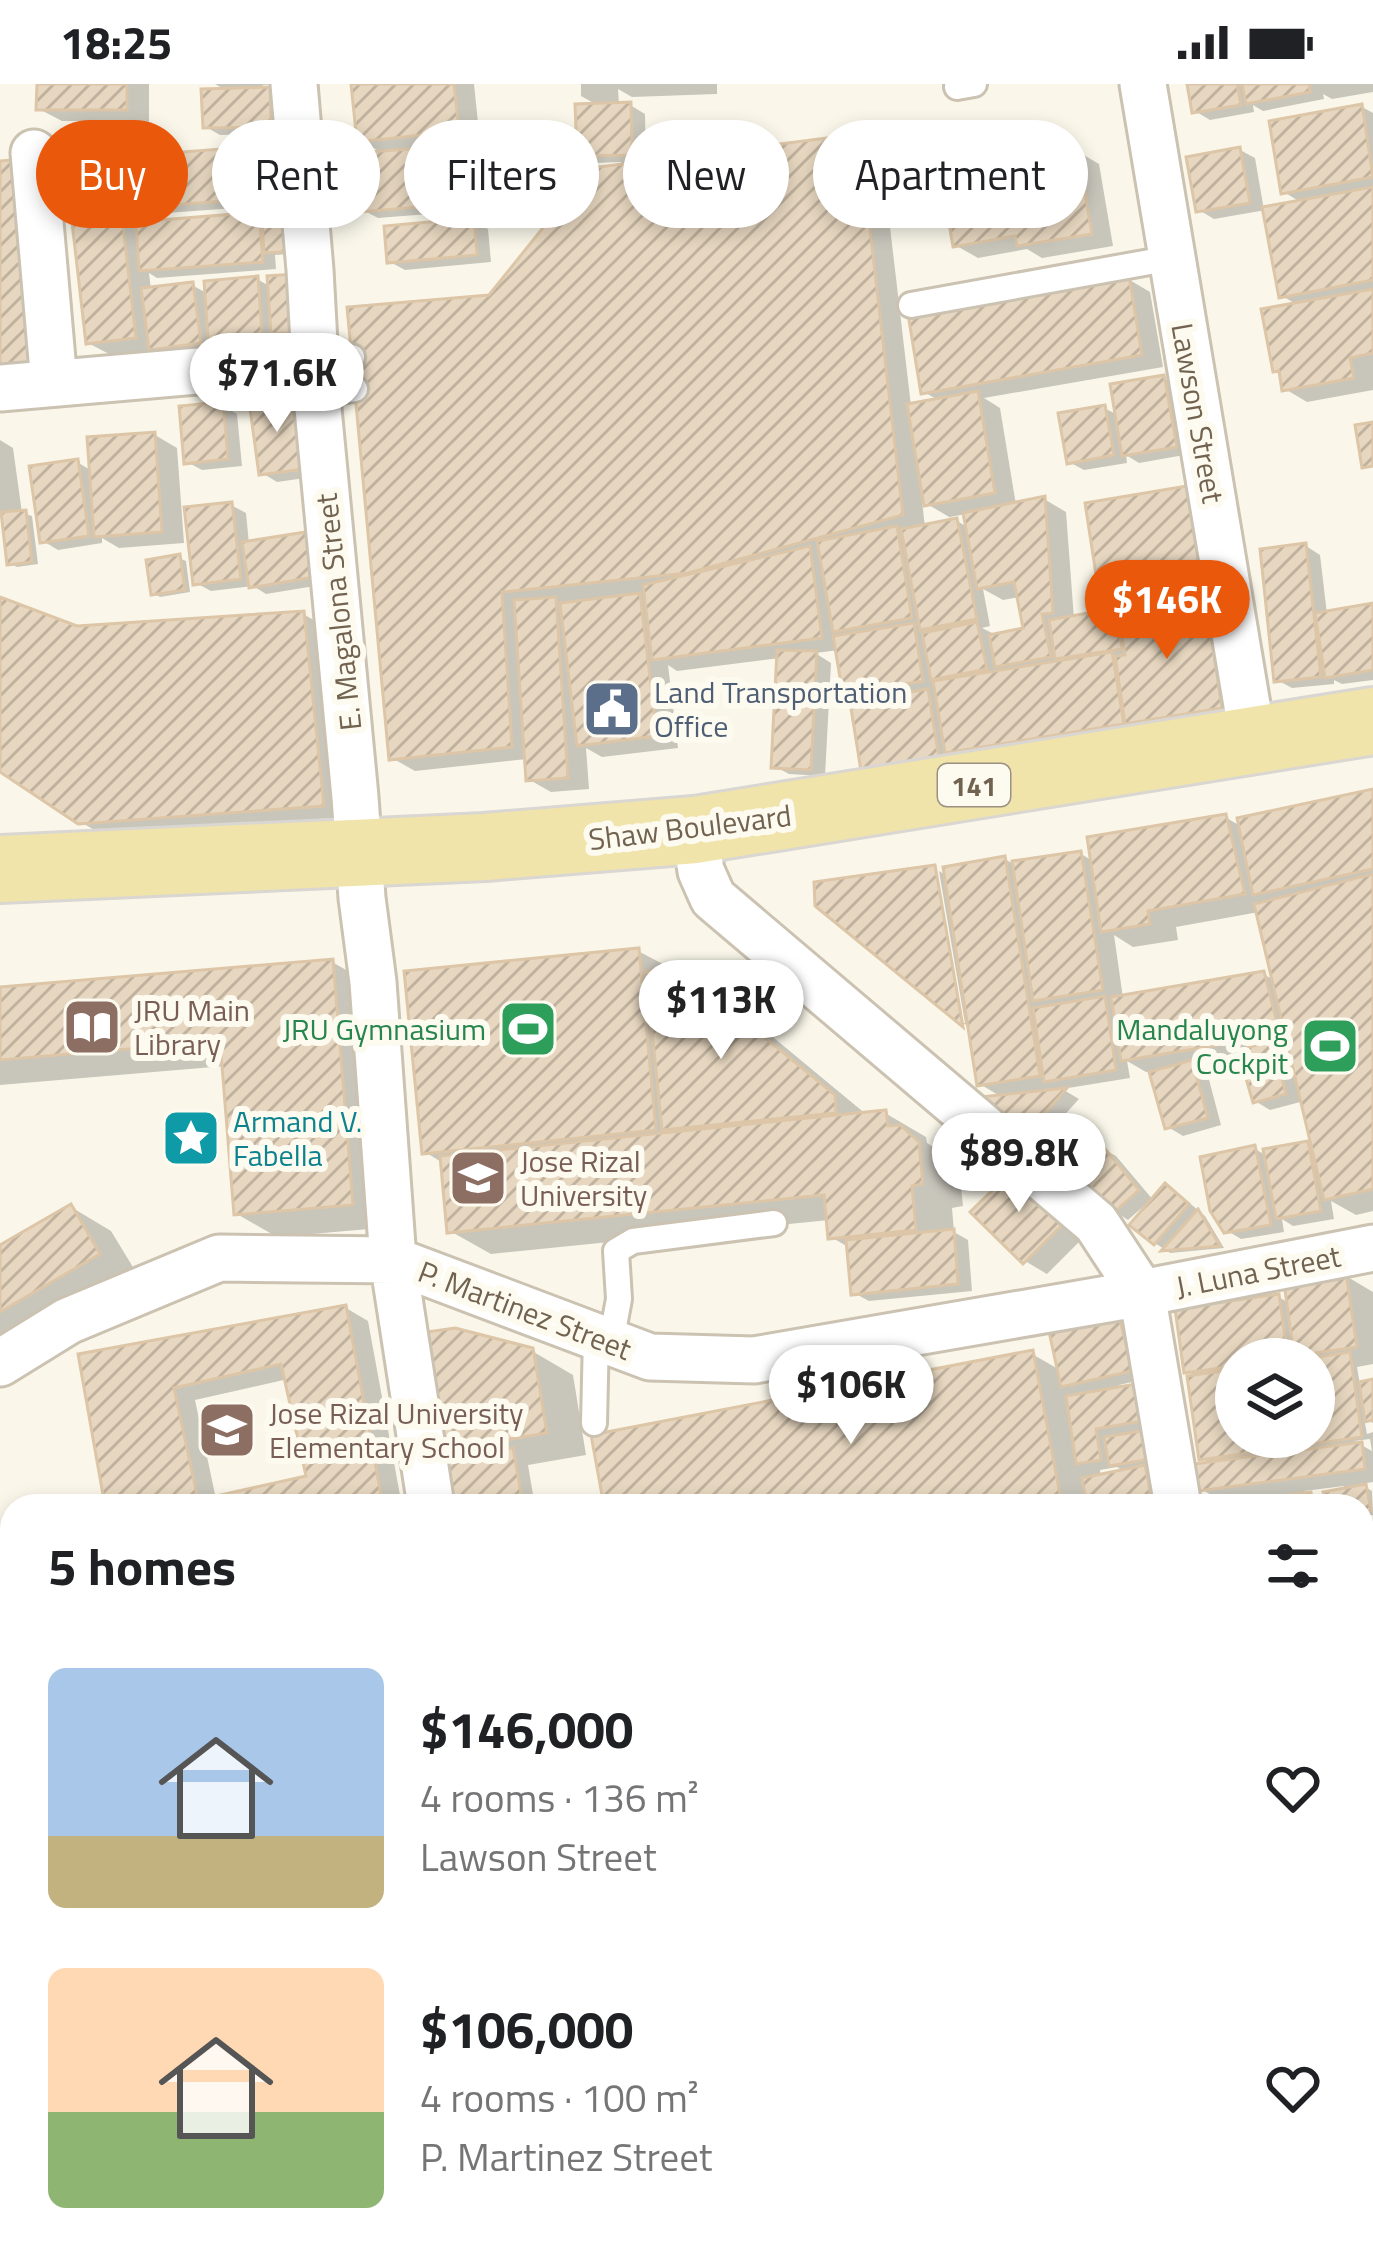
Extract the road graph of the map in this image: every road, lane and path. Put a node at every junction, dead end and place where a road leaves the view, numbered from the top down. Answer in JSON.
{"nodes":[{"id":1,"x":294,"y":84,"type":"edge"},
{"id":2,"x":1143,"y":84,"type":"edge"},
{"id":3,"x":34,"y":153,"type":"dead end"},
{"id":4,"x":1172,"y":258,"type":"junction"},
{"id":5,"x":911,"y":304,"type":"dead end"},
{"id":6,"x":335,"y":376,"type":"junction"},
{"id":7,"x":54,"y":382,"type":"junction"},
{"id":8,"x":0,"y":388,"type":"edge"},
{"id":9,"x":1373,"y":722,"type":"edge"},
{"id":10,"x":1253,"y":741,"type":"junction"},
{"id":11,"x":695,"y":830,"type":"junction"},
{"id":12,"x":359,"y":853,"type":"junction"},
{"id":13,"x":8,"y":858,"type":"edge"},
{"id":14,"x":774,"y":1223,"type":"dead end"},
{"id":15,"x":1373,"y":1248,"type":"edge"},
{"id":16,"x":393,"y":1260,"type":"junction"},
{"id":17,"x":1142,"y":1293,"type":"junction"},
{"id":18,"x":603,"y":1339,"type":"junction"},
{"id":19,"x":0,"y":1363,"type":"edge"},
{"id":20,"x":594,"y":1424,"type":"dead end"},
{"id":21,"x":429,"y":1494,"type":"edge"},
{"id":22,"x":1176,"y":1494,"type":"edge"}],
"edges":[{"from":1,"to":6,"type":"street","name":"E. Magalona Street"},
{"from":2,"to":4,"type":"street","name":"Lawson Street"},
{"from":3,"to":7,"type":"street"},
{"from":4,"to":5,"type":"lane"},
{"from":4,"to":10,"type":"street","name":"Lawson Street"},
{"from":6,"to":7,"type":"street"},
{"from":6,"to":12,"type":"street","name":"E. Magalona Street"},
{"from":7,"to":8,"type":"street"},
{"from":9,"to":10,"type":"main road","name":"Shaw Boulevard","number":"141"},
{"from":10,"to":11,"type":"main road","name":"Shaw Boulevard","number":"141"},
{"from":11,"to":12,"type":"main road","name":"Shaw Boulevard","number":"141"},
{"from":11,"to":17,"type":"street"},
{"from":12,"to":13,"type":"main road","name":"Shaw Boulevard","number":"141"},
{"from":12,"to":16,"type":"street","name":"E. Magalona Street"},
{"from":14,"to":18,"type":"lane"},
{"from":15,"to":17,"type":"street","name":"J. Luna Street"},
{"from":16,"to":18,"type":"street","name":"P. Martinez Street"},
{"from":16,"to":19,"type":"street","name":"P. Martinez Street"},
{"from":16,"to":21,"type":"street","name":"E. Magalona Street"},
{"from":17,"to":18,"type":"street","name":"P. Martinez Street"},
{"from":17,"to":22,"type":"street"},
{"from":18,"to":20,"type":"lane"}]}
